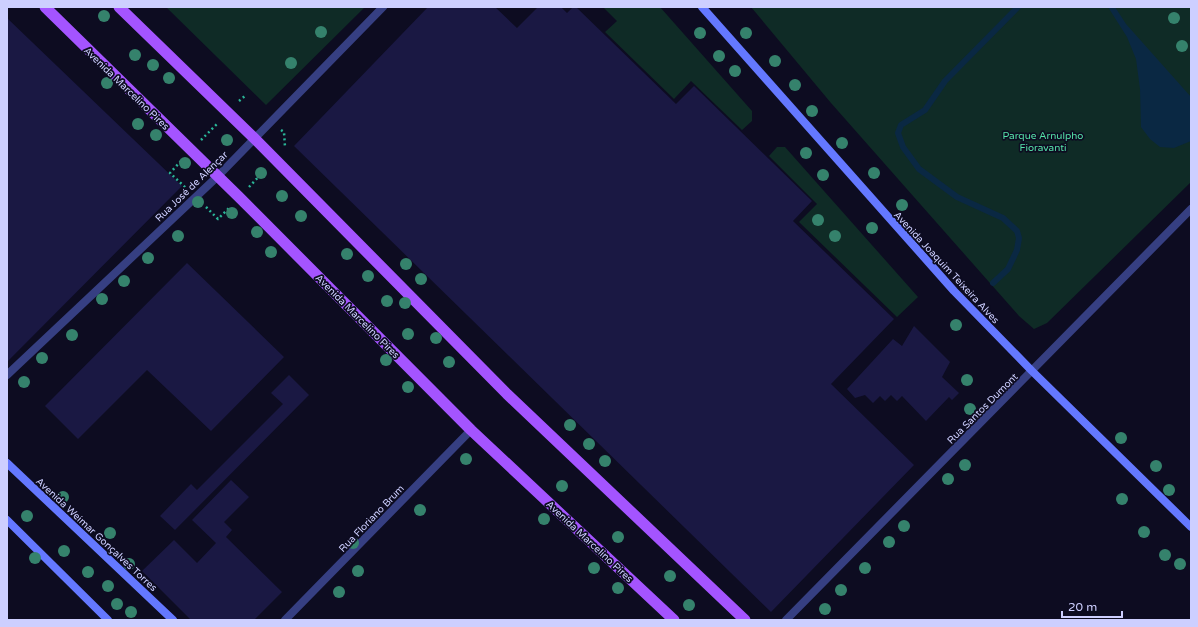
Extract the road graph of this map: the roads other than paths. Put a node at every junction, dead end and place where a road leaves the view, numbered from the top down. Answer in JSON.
{"nodes":[{"id":1,"x":45,"y":7,"type":"edge"},
{"id":2,"x":119,"y":7,"type":"edge"},
{"id":3,"x":383,"y":7,"type":"edge"},
{"id":4,"x":702,"y":7,"type":"edge"},
{"id":5,"x":254,"y":138,"type":"junction"},
{"id":6,"x":218,"y":176,"type":"junction"},
{"id":7,"x":1191,"y":209,"type":"edge"},
{"id":8,"x":1032,"y":371,"type":"junction"},
{"id":9,"x":7,"y":375,"type":"edge"},
{"id":10,"x":471,"y":430,"type":"junction"},
{"id":11,"x":7,"y":463,"type":"edge"},
{"id":12,"x":7,"y":520,"type":"edge"},
{"id":13,"x":1191,"y":527,"type":"edge"},
{"id":14,"x":108,"y":620,"type":"edge"},
{"id":15,"x":173,"y":620,"type":"edge"},
{"id":16,"x":285,"y":620,"type":"edge"},
{"id":17,"x":674,"y":620,"type":"edge"},
{"id":18,"x":745,"y":620,"type":"edge"},
{"id":19,"x":786,"y":620,"type":"edge"}],
"edges":[{"from":1,"to":6,"type":"main road","name":"Avenida Marcelino Pires"},
{"from":2,"to":5,"type":"main road"},
{"from":3,"to":5,"type":"street","name":"Rua José de Alençar"},
{"from":4,"to":8,"type":"main road","name":"Avenida Joaquim Teixeira Alves"},
{"from":5,"to":6,"type":"street","name":"Rua José de Alençar"},
{"from":5,"to":18,"type":"main road"},
{"from":6,"to":9,"type":"street","name":"Rua José de Alençar"},
{"from":6,"to":10,"type":"main road","name":"Avenida Marcelino Pires"},
{"from":7,"to":8,"type":"street","name":"Rua Santos Dumont"},
{"from":8,"to":13,"type":"main road","name":"Avenida Joaquim Teixeira Alves"},
{"from":8,"to":19,"type":"street","name":"Rua Santos Dumont"},
{"from":10,"to":16,"type":"street","name":"Rua Floriano Brum"},
{"from":10,"to":17,"type":"main road","name":"Avenida Marcelino Pires"},
{"from":11,"to":15,"type":"main road","name":"Avenida Weimar Gonçalves Torres"},
{"from":12,"to":14,"type":"main road"}]}
